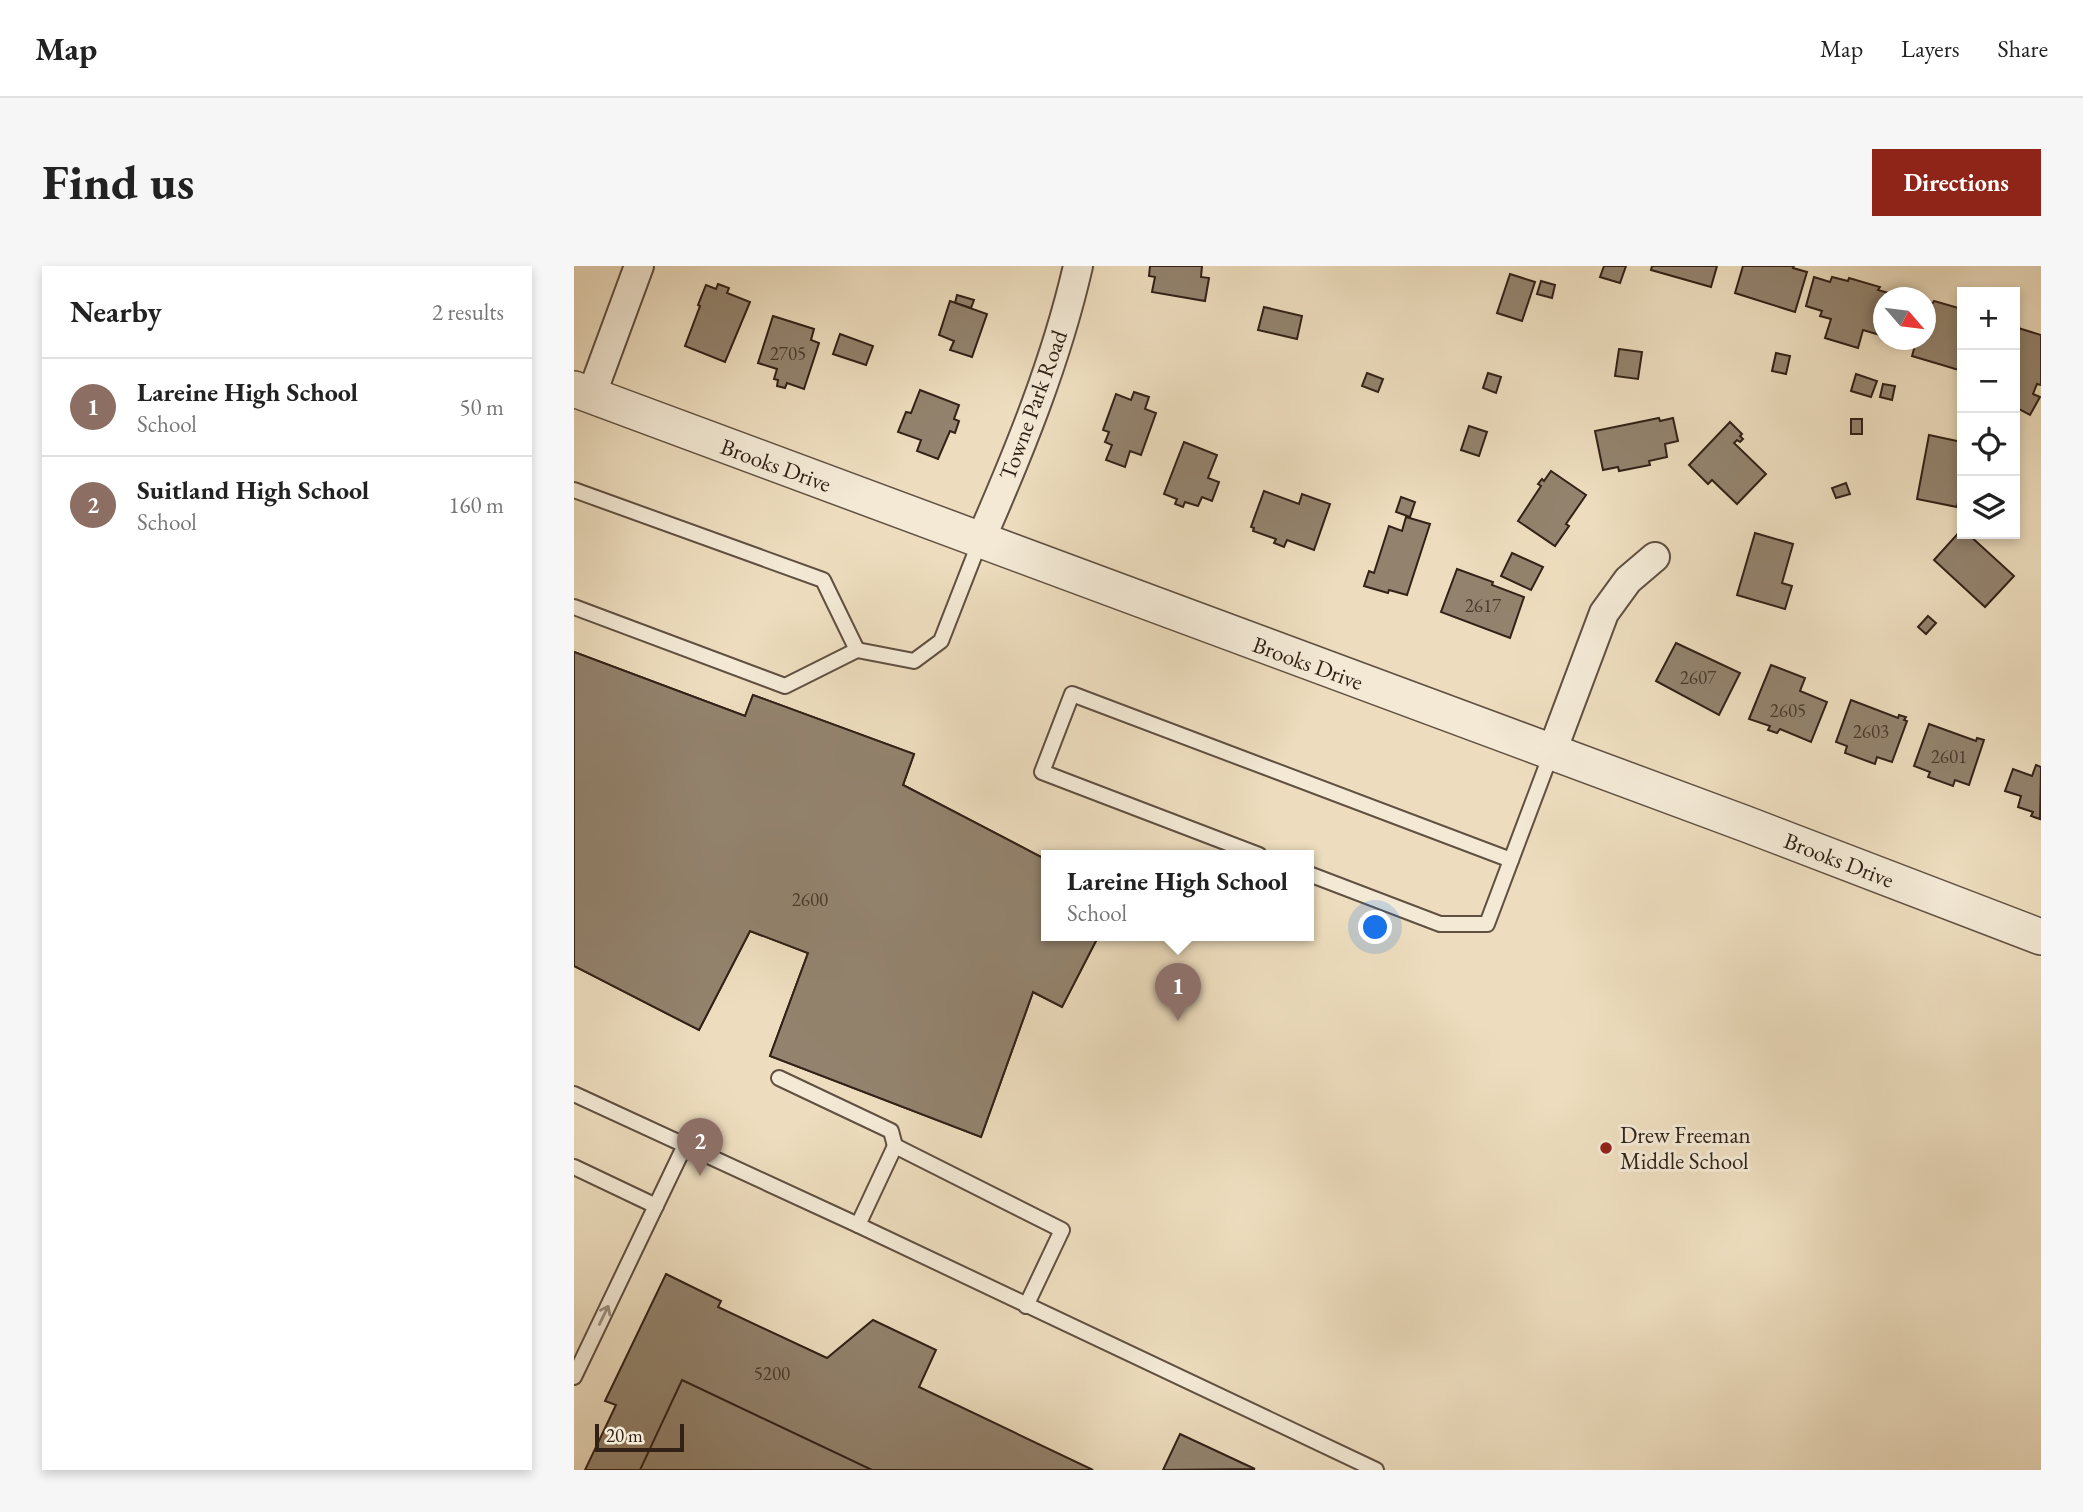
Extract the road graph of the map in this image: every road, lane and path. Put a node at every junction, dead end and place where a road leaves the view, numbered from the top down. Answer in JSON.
{"nodes":[{"id":1,"x":639,"y":266,"type":"edge"},
{"id":2,"x":1078,"y":266,"type":"edge"},
{"id":3,"x":582,"y":393,"type":"edge"},
{"id":4,"x":574,"y":490,"type":"edge"},
{"id":5,"x":980,"y":541,"type":"junction"},
{"id":6,"x":1655,"y":557,"type":"dead end"},
{"id":7,"x":574,"y":607,"type":"edge"},
{"id":8,"x":857,"y":650,"type":"junction"},
{"id":9,"x":1551,"y":754,"type":"junction"},
{"id":10,"x":1246,"y":850,"type":"edge"},
{"id":11,"x":1511,"y":860,"type":"junction"},
{"id":12,"x":1314,"y":876,"type":"edge"},
{"id":13,"x":2041,"y":937,"type":"edge"},
{"id":14,"x":779,"y":1078,"type":"dead end"},
{"id":15,"x":574,"y":1094,"type":"edge"},
{"id":16,"x":685,"y":1145,"type":"junction"},
{"id":17,"x":895,"y":1146,"type":"junction"},
{"id":18,"x":574,"y":1167,"type":"edge"},
{"id":19,"x":656,"y":1206,"type":"junction"},
{"id":20,"x":858,"y":1225,"type":"junction"},
{"id":21,"x":1026,"y":1306,"type":"junction"},
{"id":22,"x":574,"y":1377,"type":"edge"},
{"id":23,"x":1376,"y":1470,"type":"edge"}],
"edges":[{"from":1,"to":3,"type":"street"},
{"from":2,"to":5,"type":"street","name":"Towne Park Road"},
{"from":3,"to":5,"type":"street","name":"Brooks Drive"},
{"from":4,"to":8,"type":"lane"},
{"from":5,"to":8,"type":"lane"},
{"from":5,"to":9,"type":"street","name":"Brooks Drive"},
{"from":6,"to":9,"type":"street"},
{"from":7,"to":8,"type":"lane"},
{"from":9,"to":11,"type":"lane"},
{"from":9,"to":13,"type":"street","name":"Brooks Drive"},
{"from":10,"to":11,"type":"lane"},
{"from":11,"to":12,"type":"lane"},
{"from":14,"to":17,"type":"lane"},
{"from":15,"to":16,"type":"lane"},
{"from":16,"to":19,"type":"lane"},
{"from":16,"to":20,"type":"lane"},
{"from":17,"to":20,"type":"lane"},
{"from":17,"to":21,"type":"lane"},
{"from":18,"to":19,"type":"lane"},
{"from":22,"to":19,"type":"lane","one_way":true},
{"from":20,"to":21,"type":"lane"},
{"from":21,"to":23,"type":"lane"}]}
